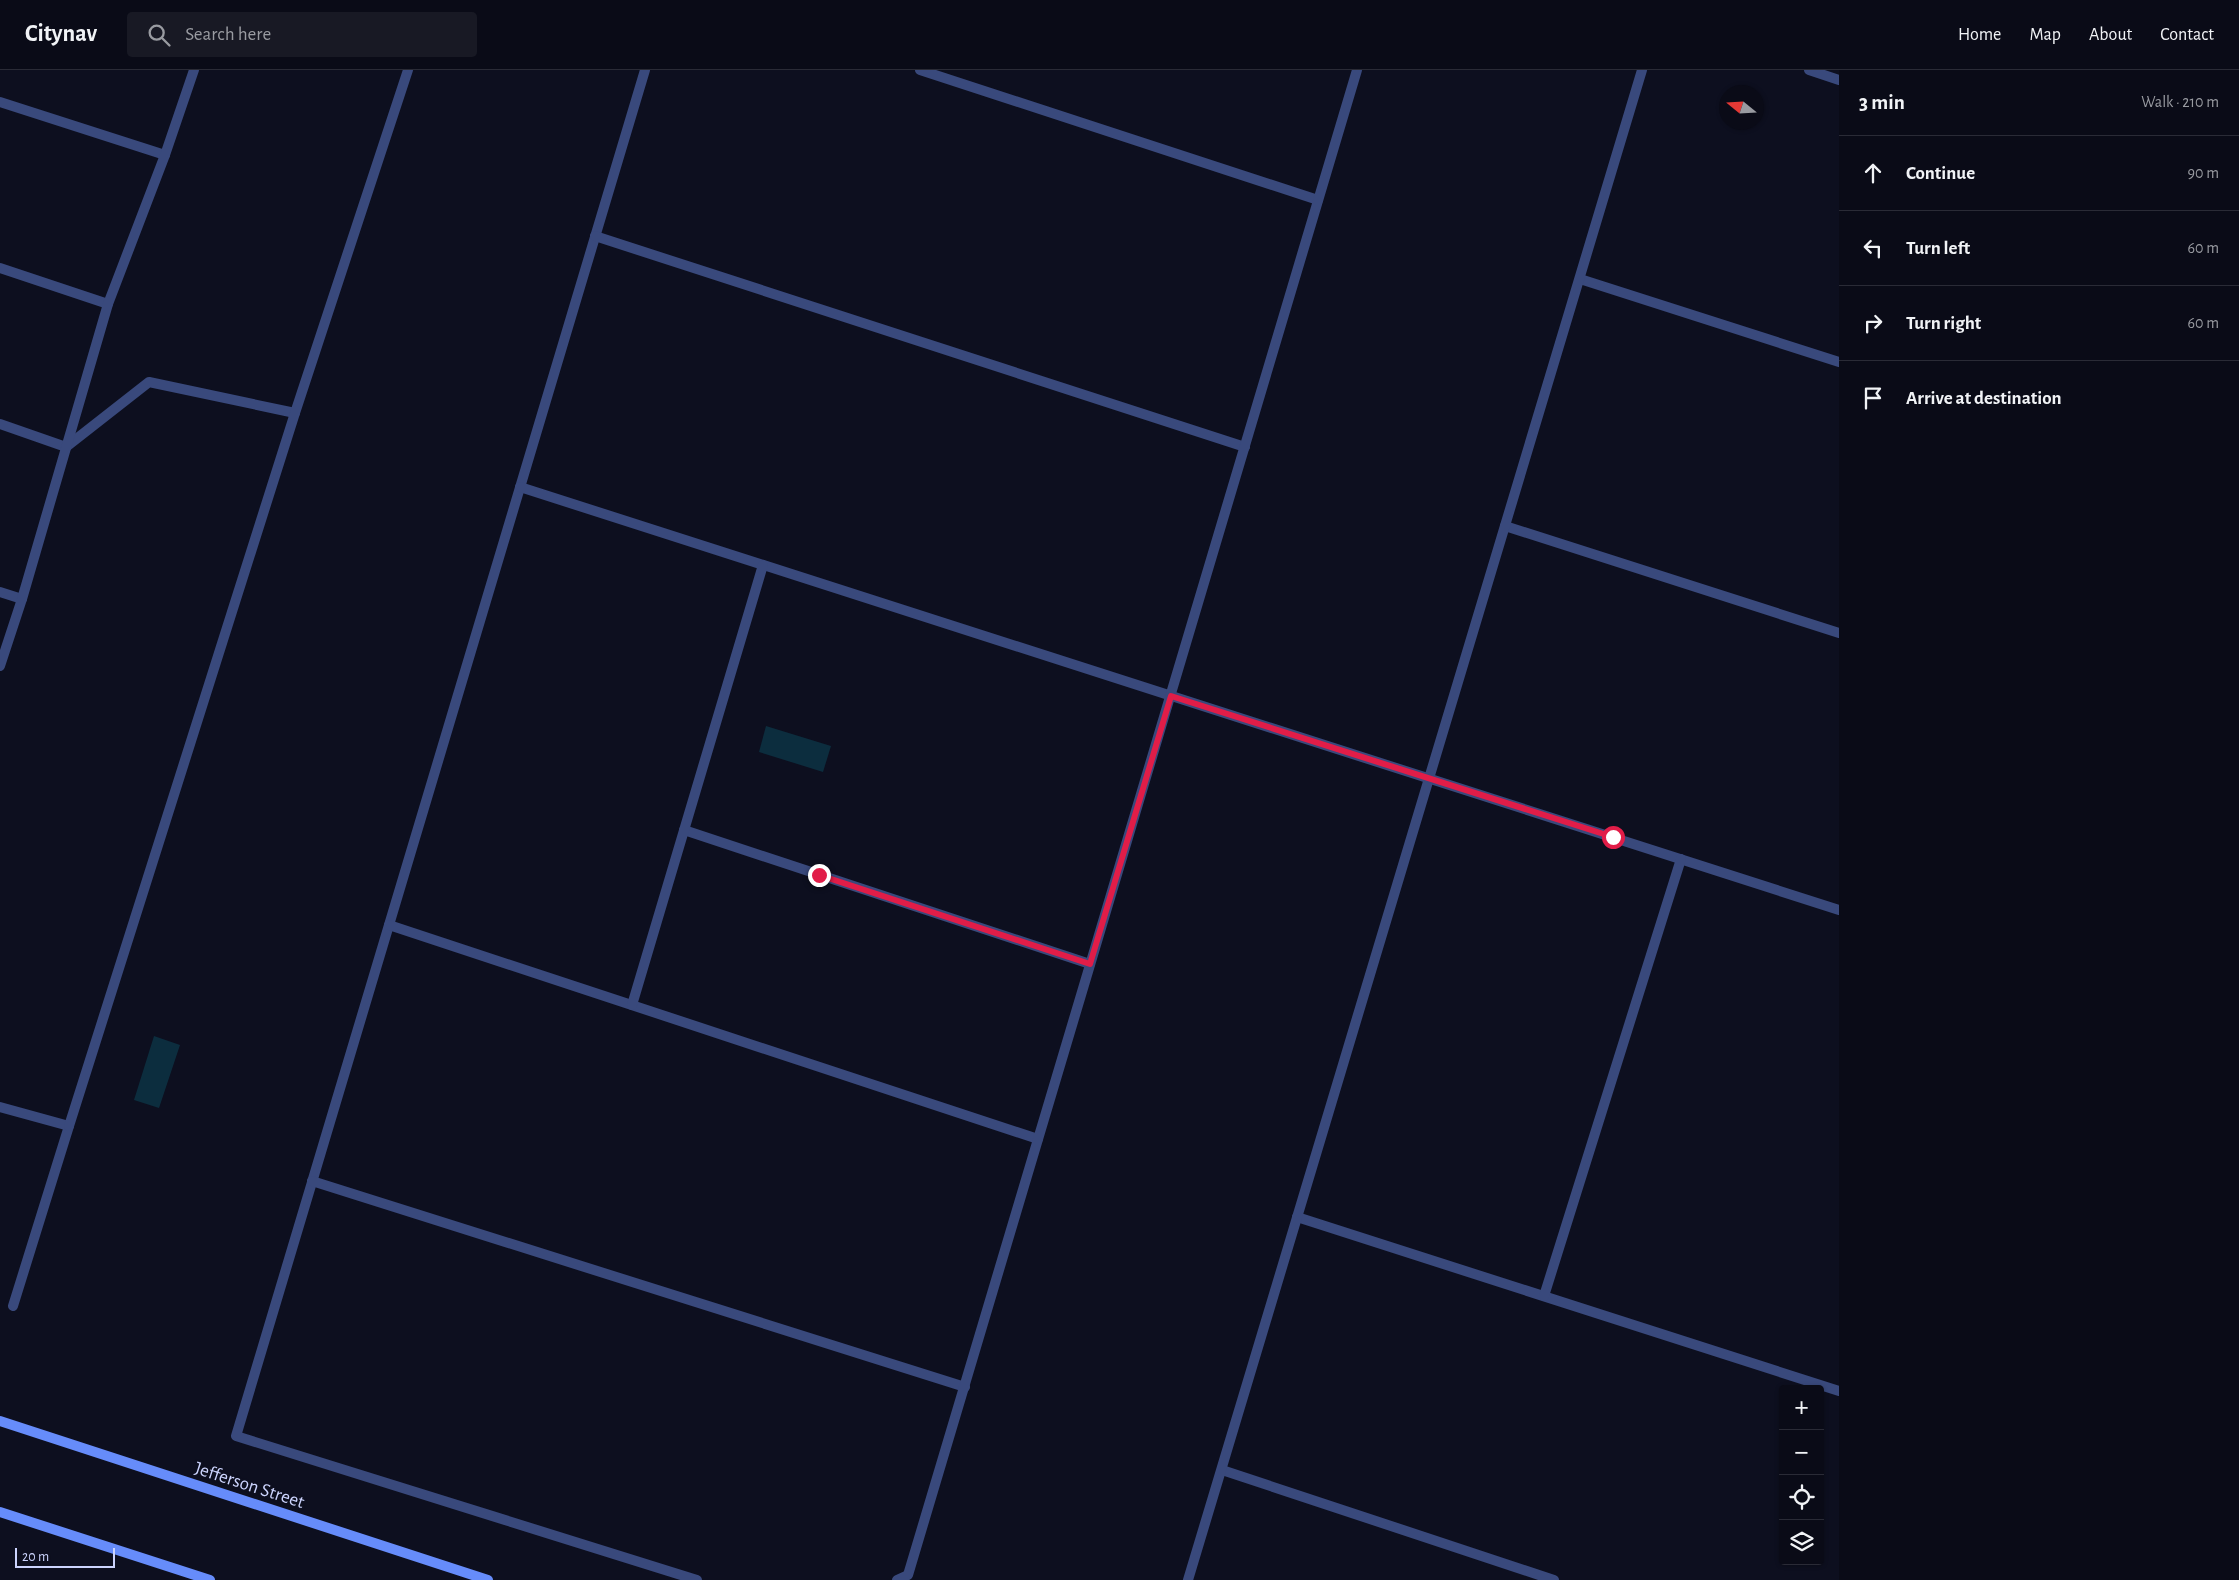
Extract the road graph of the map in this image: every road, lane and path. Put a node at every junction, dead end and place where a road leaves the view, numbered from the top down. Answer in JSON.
{"nodes":[{"id":1,"x":194,"y":70,"type":"edge"},
{"id":2,"x":408,"y":70,"type":"edge"},
{"id":3,"x":645,"y":70,"type":"edge"},
{"id":4,"x":920,"y":70,"type":"edge"},
{"id":5,"x":1357,"y":70,"type":"edge"},
{"id":6,"x":1642,"y":70,"type":"edge"},
{"id":7,"x":1809,"y":70,"type":"edge"},
{"id":8,"x":1839,"y":80,"type":"edge"},
{"id":9,"x":0,"y":102,"type":"edge"},
{"id":10,"x":165,"y":155,"type":"junction"},
{"id":11,"x":1318,"y":200,"type":"junction"},
{"id":12,"x":595,"y":236,"type":"junction"},
{"id":13,"x":0,"y":268,"type":"edge"},
{"id":14,"x":1580,"y":279,"type":"junction"},
{"id":15,"x":108,"y":304,"type":"junction"},
{"id":16,"x":1839,"y":362,"type":"edge"},
{"id":17,"x":295,"y":413,"type":"junction"},
{"id":18,"x":0,"y":424,"type":"edge"},
{"id":19,"x":66,"y":447,"type":"junction"},
{"id":20,"x":1245,"y":447,"type":"junction"},
{"id":21,"x":520,"y":487,"type":"junction"},
{"id":22,"x":1505,"y":526,"type":"junction"},
{"id":23,"x":763,"y":565,"type":"junction"},
{"id":24,"x":0,"y":592,"type":"edge"},
{"id":25,"x":22,"y":599,"type":"junction"},
{"id":26,"x":1839,"y":633,"type":"edge"},
{"id":27,"x":0,"y":666,"type":"edge"},
{"id":28,"x":1171,"y":696,"type":"junction"},
{"id":29,"x":1429,"y":778,"type":"junction"},
{"id":30,"x":684,"y":830,"type":"junction"},
{"id":31,"x":1681,"y":859,"type":"junction"},
{"id":32,"x":1839,"y":910,"type":"edge"},
{"id":33,"x":389,"y":925,"type":"junction"},
{"id":34,"x":1090,"y":964,"type":"junction"},
{"id":35,"x":632,"y":1005,"type":"junction"},
{"id":36,"x":0,"y":1107,"type":"edge"},
{"id":37,"x":69,"y":1126,"type":"junction"},
{"id":38,"x":1038,"y":1139,"type":"junction"},
{"id":39,"x":312,"y":1181,"type":"junction"},
{"id":40,"x":1297,"y":1217,"type":"junction"},
{"id":41,"x":1544,"y":1296,"type":"junction"},
{"id":42,"x":13,"y":1306,"type":"dead end"},
{"id":43,"x":965,"y":1387,"type":"junction"},
{"id":44,"x":1839,"y":1391,"type":"edge"},
{"id":45,"x":0,"y":1421,"type":"edge"},
{"id":46,"x":1222,"y":1470,"type":"junction"},
{"id":47,"x":0,"y":1512,"type":"edge"},
{"id":48,"x":907,"y":1578,"type":"edge"},
{"id":49,"x":210,"y":1580,"type":"edge"},
{"id":50,"x":488,"y":1580,"type":"edge"},
{"id":51,"x":697,"y":1580,"type":"edge"},
{"id":52,"x":897,"y":1580,"type":"edge"},
{"id":53,"x":1188,"y":1580,"type":"edge"},
{"id":54,"x":1554,"y":1580,"type":"edge"}],
"edges":[{"from":1,"to":10,"type":"street"},
{"from":2,"to":17,"type":"street"},
{"from":3,"to":12,"type":"street"},
{"from":4,"to":11,"type":"street"},
{"from":5,"to":11,"type":"street"},
{"from":6,"to":14,"type":"street"},
{"from":7,"to":8,"type":"street"},
{"from":9,"to":10,"type":"street"},
{"from":10,"to":15,"type":"street"},
{"from":11,"to":20,"type":"street"},
{"from":12,"to":20,"type":"street"},
{"from":12,"to":21,"type":"street"},
{"from":13,"to":15,"type":"street"},
{"from":14,"to":16,"type":"street"},
{"from":14,"to":22,"type":"street"},
{"from":15,"to":19,"type":"street"},
{"from":17,"to":19,"type":"street"},
{"from":17,"to":37,"type":"street"},
{"from":18,"to":19,"type":"street"},
{"from":19,"to":25,"type":"street"},
{"from":20,"to":28,"type":"street"},
{"from":21,"to":23,"type":"street"},
{"from":21,"to":33,"type":"street"},
{"from":22,"to":26,"type":"street"},
{"from":22,"to":29,"type":"street"},
{"from":23,"to":28,"type":"street"},
{"from":23,"to":30,"type":"street"},
{"from":24,"to":25,"type":"street"},
{"from":25,"to":27,"type":"street"},
{"from":28,"to":29,"type":"street"},
{"from":28,"to":34,"type":"street"},
{"from":29,"to":31,"type":"street"},
{"from":29,"to":40,"type":"street"},
{"from":30,"to":34,"type":"street"},
{"from":30,"to":35,"type":"street"},
{"from":31,"to":32,"type":"street"},
{"from":31,"to":41,"type":"street"},
{"from":33,"to":35,"type":"street"},
{"from":33,"to":39,"type":"street"},
{"from":34,"to":38,"type":"street"},
{"from":35,"to":38,"type":"street"},
{"from":36,"to":37,"type":"street"},
{"from":37,"to":42,"type":"street"},
{"from":38,"to":43,"type":"street"},
{"from":39,"to":43,"type":"street"},
{"from":39,"to":51,"type":"street"},
{"from":40,"to":41,"type":"street"},
{"from":40,"to":46,"type":"street"},
{"from":41,"to":44,"type":"street"},
{"from":43,"to":48,"type":"street"},
{"from":45,"to":50,"type":"main road","name":"Jefferson Street"},
{"from":46,"to":53,"type":"street"},
{"from":46,"to":54,"type":"street"},
{"from":47,"to":49,"type":"main road"},
{"from":48,"to":52,"type":"street"}]}
